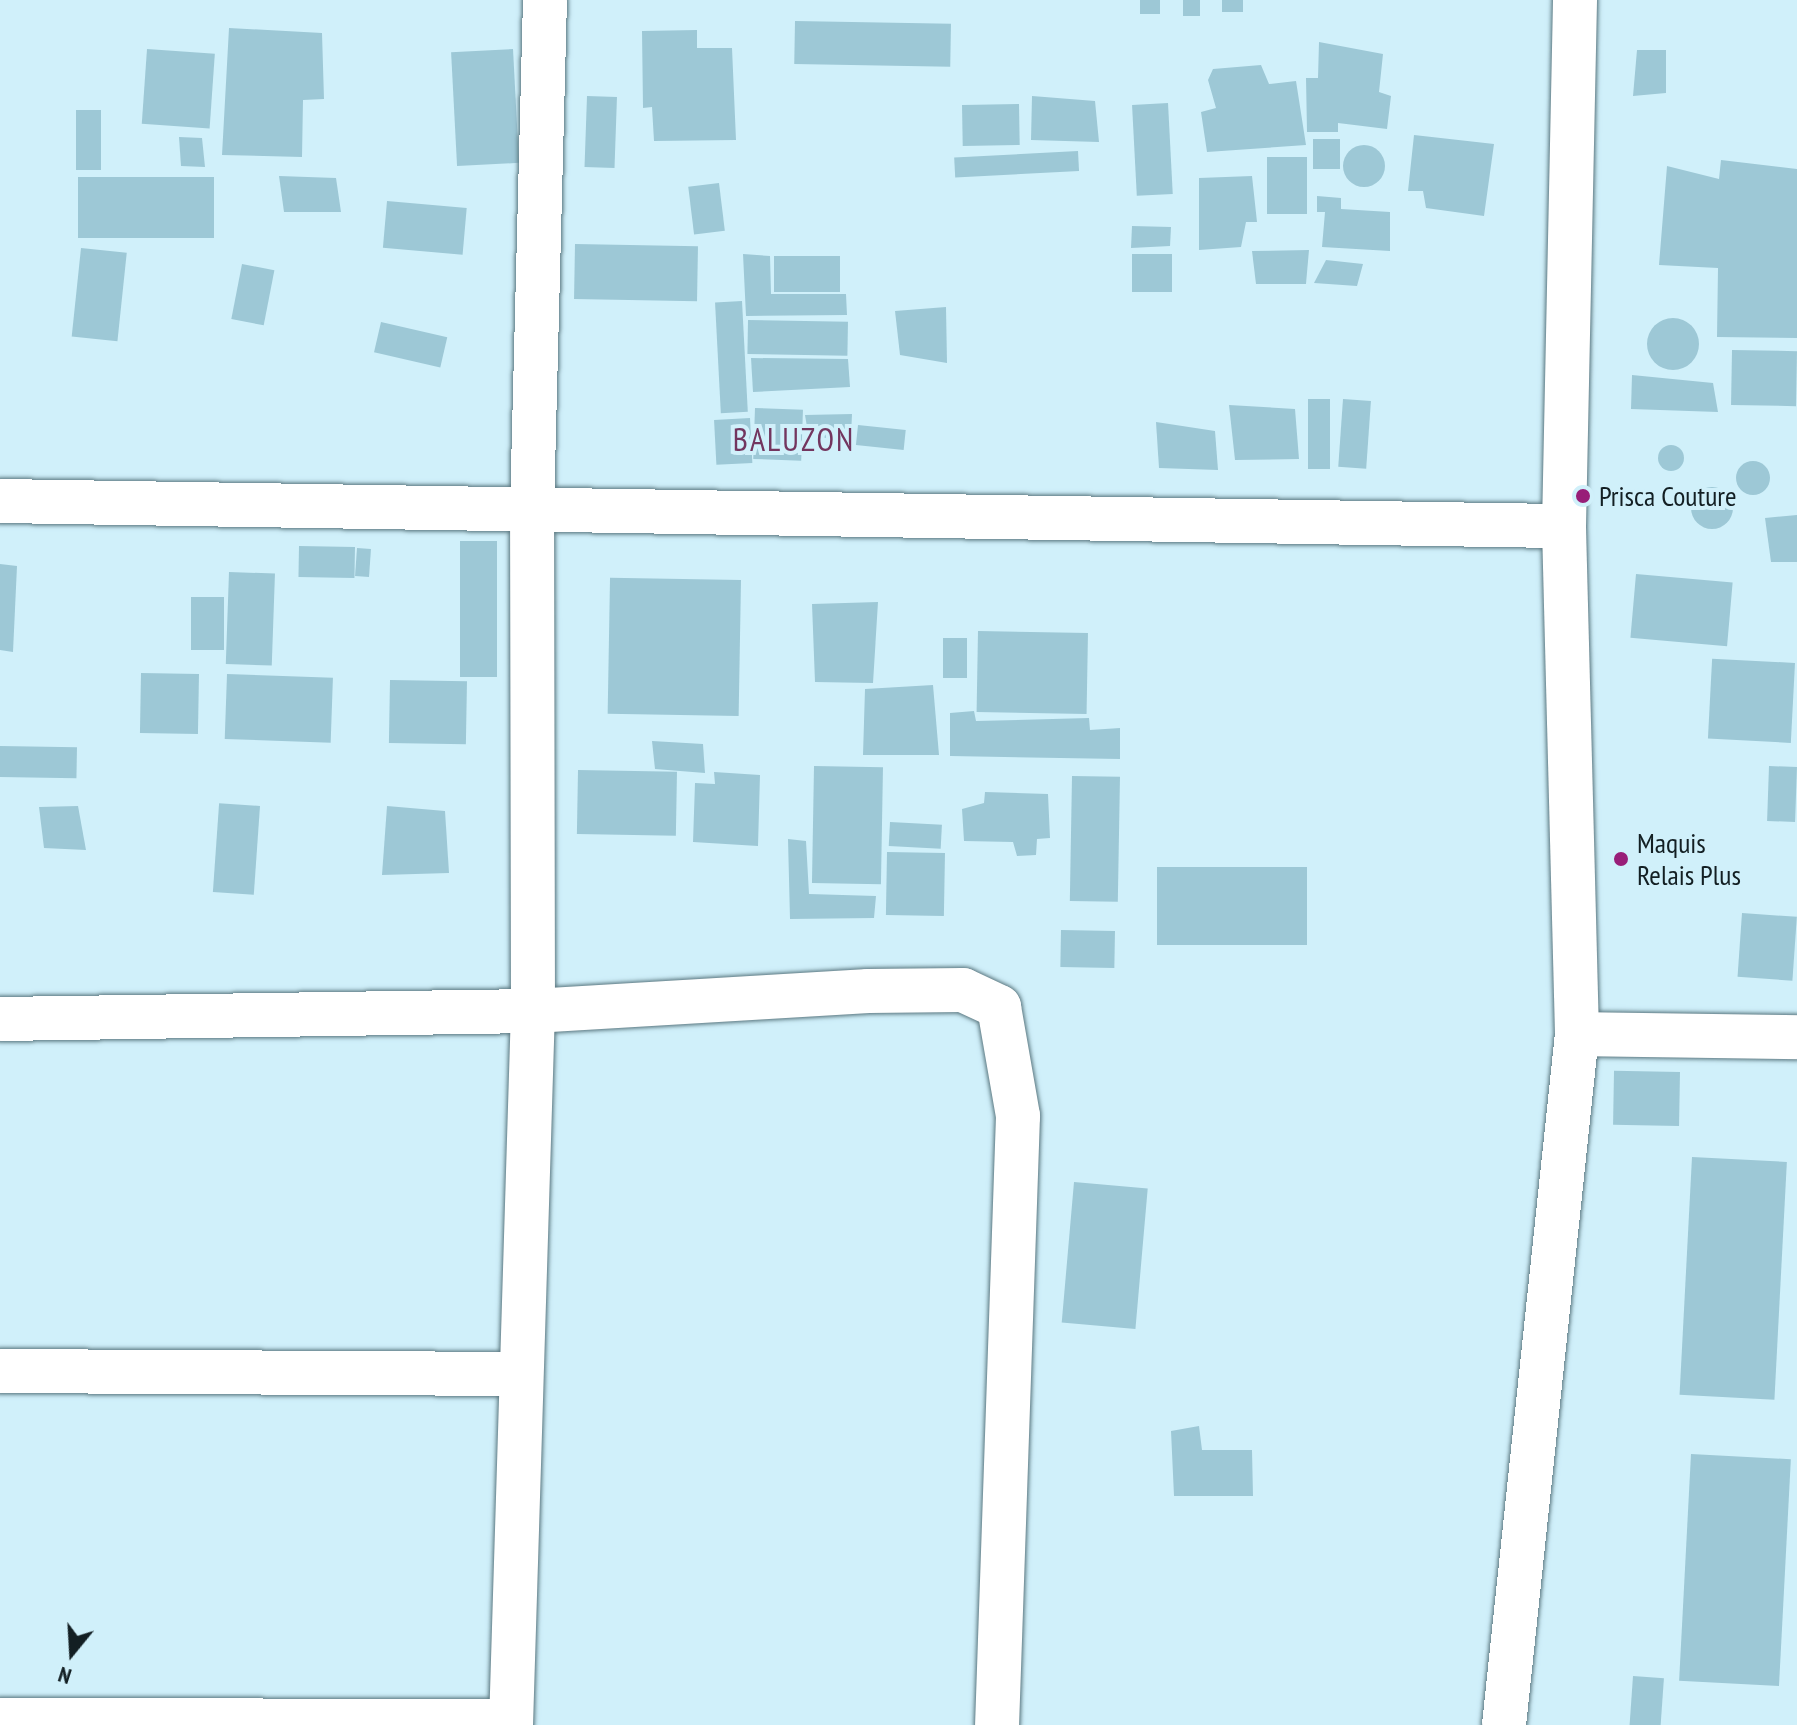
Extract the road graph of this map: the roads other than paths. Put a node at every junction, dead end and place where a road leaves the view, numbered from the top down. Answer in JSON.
{"nodes":[{"id":1,"x":545,"y":0,"type":"edge"},
{"id":2,"x":1575,"y":0,"type":"edge"},
{"id":3,"x":0,"y":501,"type":"edge"},
{"id":4,"x":532,"y":509,"type":"junction"},
{"id":5,"x":1564,"y":526,"type":"junction"},
{"id":6,"x":533,"y":1011,"type":"junction"},
{"id":7,"x":0,"y":1019,"type":"edge"},
{"id":8,"x":1577,"y":1034,"type":"junction"},
{"id":9,"x":1797,"y":1037,"type":"edge"},
{"id":10,"x":0,"y":1371,"type":"edge"},
{"id":11,"x":518,"y":1374,"type":"junction"},
{"id":12,"x":0,"y":1720,"type":"edge"},
{"id":13,"x":511,"y":1723,"type":"edge"},
{"id":14,"x":997,"y":1725,"type":"edge"},
{"id":15,"x":1504,"y":1725,"type":"edge"}],
"edges":[{"from":1,"to":4,"type":"street"},
{"from":2,"to":5,"type":"street"},
{"from":3,"to":4,"type":"street"},
{"from":4,"to":5,"type":"street"},
{"from":4,"to":6,"type":"street"},
{"from":5,"to":8,"type":"street"},
{"from":6,"to":7,"type":"street"},
{"from":6,"to":11,"type":"street"},
{"from":6,"to":14,"type":"street"},
{"from":8,"to":9,"type":"street"},
{"from":8,"to":15,"type":"street"},
{"from":10,"to":11,"type":"street"},
{"from":11,"to":13,"type":"street"},
{"from":12,"to":13,"type":"street"}]}
